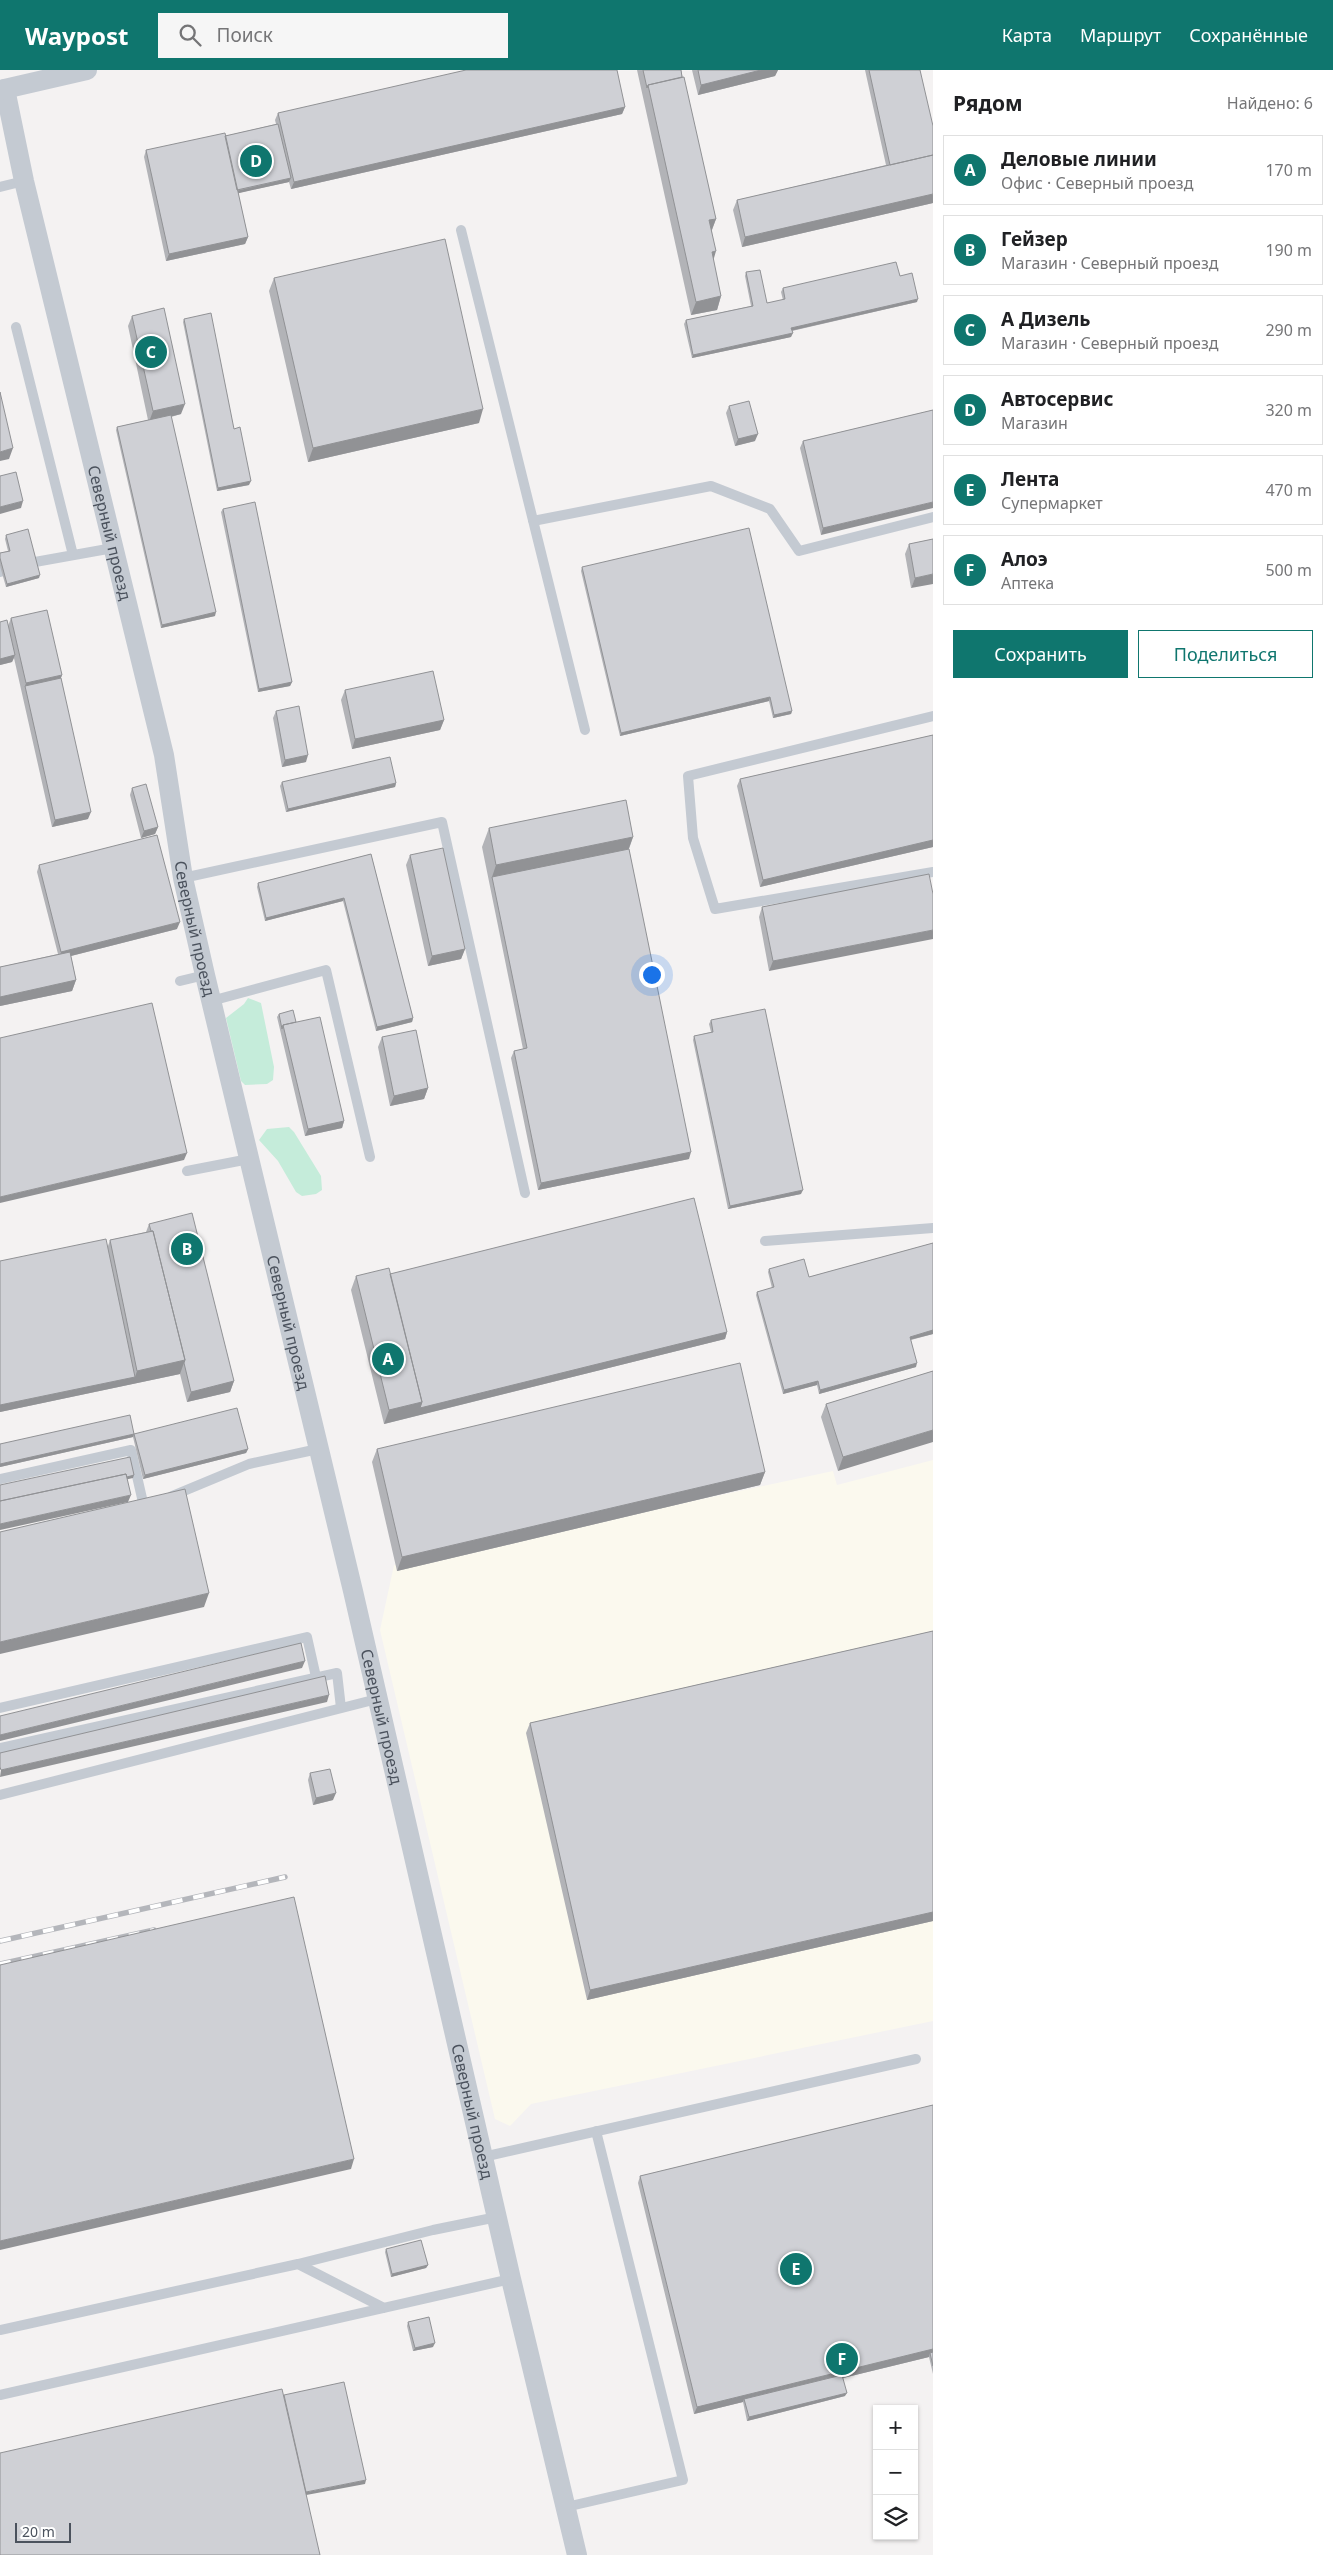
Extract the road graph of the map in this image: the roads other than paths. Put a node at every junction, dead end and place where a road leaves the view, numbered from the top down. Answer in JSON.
{"nodes":[{"id":1,"x":87,"y":70,"type":"edge"},
{"id":2,"x":3,"y":90,"type":"edge"},
{"id":3,"x":24,"y":182,"type":"junction"},
{"id":4,"x":0,"y":187,"type":"edge"},
{"id":5,"x":461,"y":230,"type":"dead end"},
{"id":6,"x":16,"y":327,"type":"dead end"},
{"id":7,"x":933,"y":517,"type":"edge"},
{"id":8,"x":533,"y":521,"type":"junction"},
{"id":9,"x":113,"y":548,"type":"junction"},
{"id":10,"x":73,"y":555,"type":"junction"},
{"id":11,"x":0,"y":572,"type":"edge"},
{"id":12,"x":933,"y":716,"type":"edge"},
{"id":13,"x":586,"y":730,"type":"dead end"},
{"id":14,"x":933,"y":872,"type":"edge"},
{"id":15,"x":183,"y":878,"type":"junction"},
{"id":16,"x":205,"y":975,"type":"junction"},
{"id":17,"x":180,"y":981,"type":"dead end"},
{"id":18,"x":211,"y":1002,"type":"junction"},
{"id":19,"x":370,"y":1157,"type":"dead end"},
{"id":20,"x":249,"y":1159,"type":"junction"},
{"id":21,"x":188,"y":1171,"type":"dead end"},
{"id":22,"x":525,"y":1193,"type":"dead end"},
{"id":23,"x":933,"y":1228,"type":"edge"},
{"id":24,"x":765,"y":1241,"type":"dead end"},
{"id":25,"x":318,"y":1449,"type":"junction"},
{"id":26,"x":0,"y":1479,"type":"edge"},
{"id":27,"x":316,"y":1677,"type":"junction"},
{"id":28,"x":378,"y":1699,"type":"junction"},
{"id":29,"x":0,"y":1708,"type":"edge"},
{"id":30,"x":341,"y":1708,"type":"junction"},
{"id":31,"x":0,"y":1748,"type":"edge"},
{"id":32,"x":0,"y":1795,"type":"edge"},
{"id":33,"x":916,"y":2059,"type":"dead end"},
{"id":34,"x":596,"y":2131,"type":"junction"},
{"id":35,"x":483,"y":2157,"type":"junction"},
{"id":36,"x":497,"y":2217,"type":"junction"},
{"id":37,"x":298,"y":2264,"type":"junction"},
{"id":38,"x":511,"y":2279,"type":"junction"},
{"id":39,"x":384,"y":2308,"type":"junction"},
{"id":40,"x":0,"y":2330,"type":"edge"},
{"id":41,"x":0,"y":2396,"type":"edge"},
{"id":42,"x":566,"y":2507,"type":"junction"},
{"id":43,"x":578,"y":2555,"type":"edge"}],
"edges":[{"from":1,"to":2,"type":"street","name":"Северный проезд"},
{"from":2,"to":3,"type":"street","name":"Северный проезд"},
{"from":3,"to":4,"type":"lane"},
{"from":3,"to":9,"type":"street","name":"Северный проезд"},
{"from":5,"to":8,"type":"lane"},
{"from":6,"to":10,"type":"lane"},
{"from":7,"to":8,"type":"lane"},
{"from":8,"to":13,"type":"lane"},
{"from":9,"to":10,"type":"lane"},
{"from":9,"to":15,"type":"street","name":"Северный проезд"},
{"from":10,"to":11,"type":"lane"},
{"from":12,"to":14,"type":"lane"},
{"from":15,"to":16,"type":"street","name":"Северный проезд"},
{"from":15,"to":22,"type":"lane"},
{"from":16,"to":17,"type":"lane"},
{"from":16,"to":18,"type":"street","name":"Северный проезд"},
{"from":18,"to":19,"type":"lane"},
{"from":18,"to":20,"type":"street","name":"Северный проезд"},
{"from":20,"to":21,"type":"lane"},
{"from":20,"to":25,"type":"street","name":"Северный проезд"},
{"from":23,"to":24,"type":"lane"},
{"from":25,"to":26,"type":"lane"},
{"from":25,"to":28,"type":"street","name":"Северный проезд"},
{"from":27,"to":29,"type":"lane"},
{"from":27,"to":30,"type":"lane"},
{"from":27,"to":31,"type":"lane"},
{"from":28,"to":30,"type":"lane"},
{"from":28,"to":35,"type":"street","name":"Северный проезд"},
{"from":30,"to":32,"type":"lane"},
{"from":33,"to":34,"type":"lane"},
{"from":34,"to":35,"type":"lane"},
{"from":34,"to":42,"type":"lane"},
{"from":35,"to":36,"type":"street","name":"Северный проезд"},
{"from":36,"to":37,"type":"lane"},
{"from":36,"to":38,"type":"street","name":"Северный проезд"},
{"from":37,"to":39,"type":"lane"},
{"from":37,"to":40,"type":"lane"},
{"from":38,"to":39,"type":"lane"},
{"from":38,"to":42,"type":"street","name":"Северный проезд"},
{"from":39,"to":41,"type":"lane"},
{"from":42,"to":43,"type":"street","name":"Северный проезд"}]}
